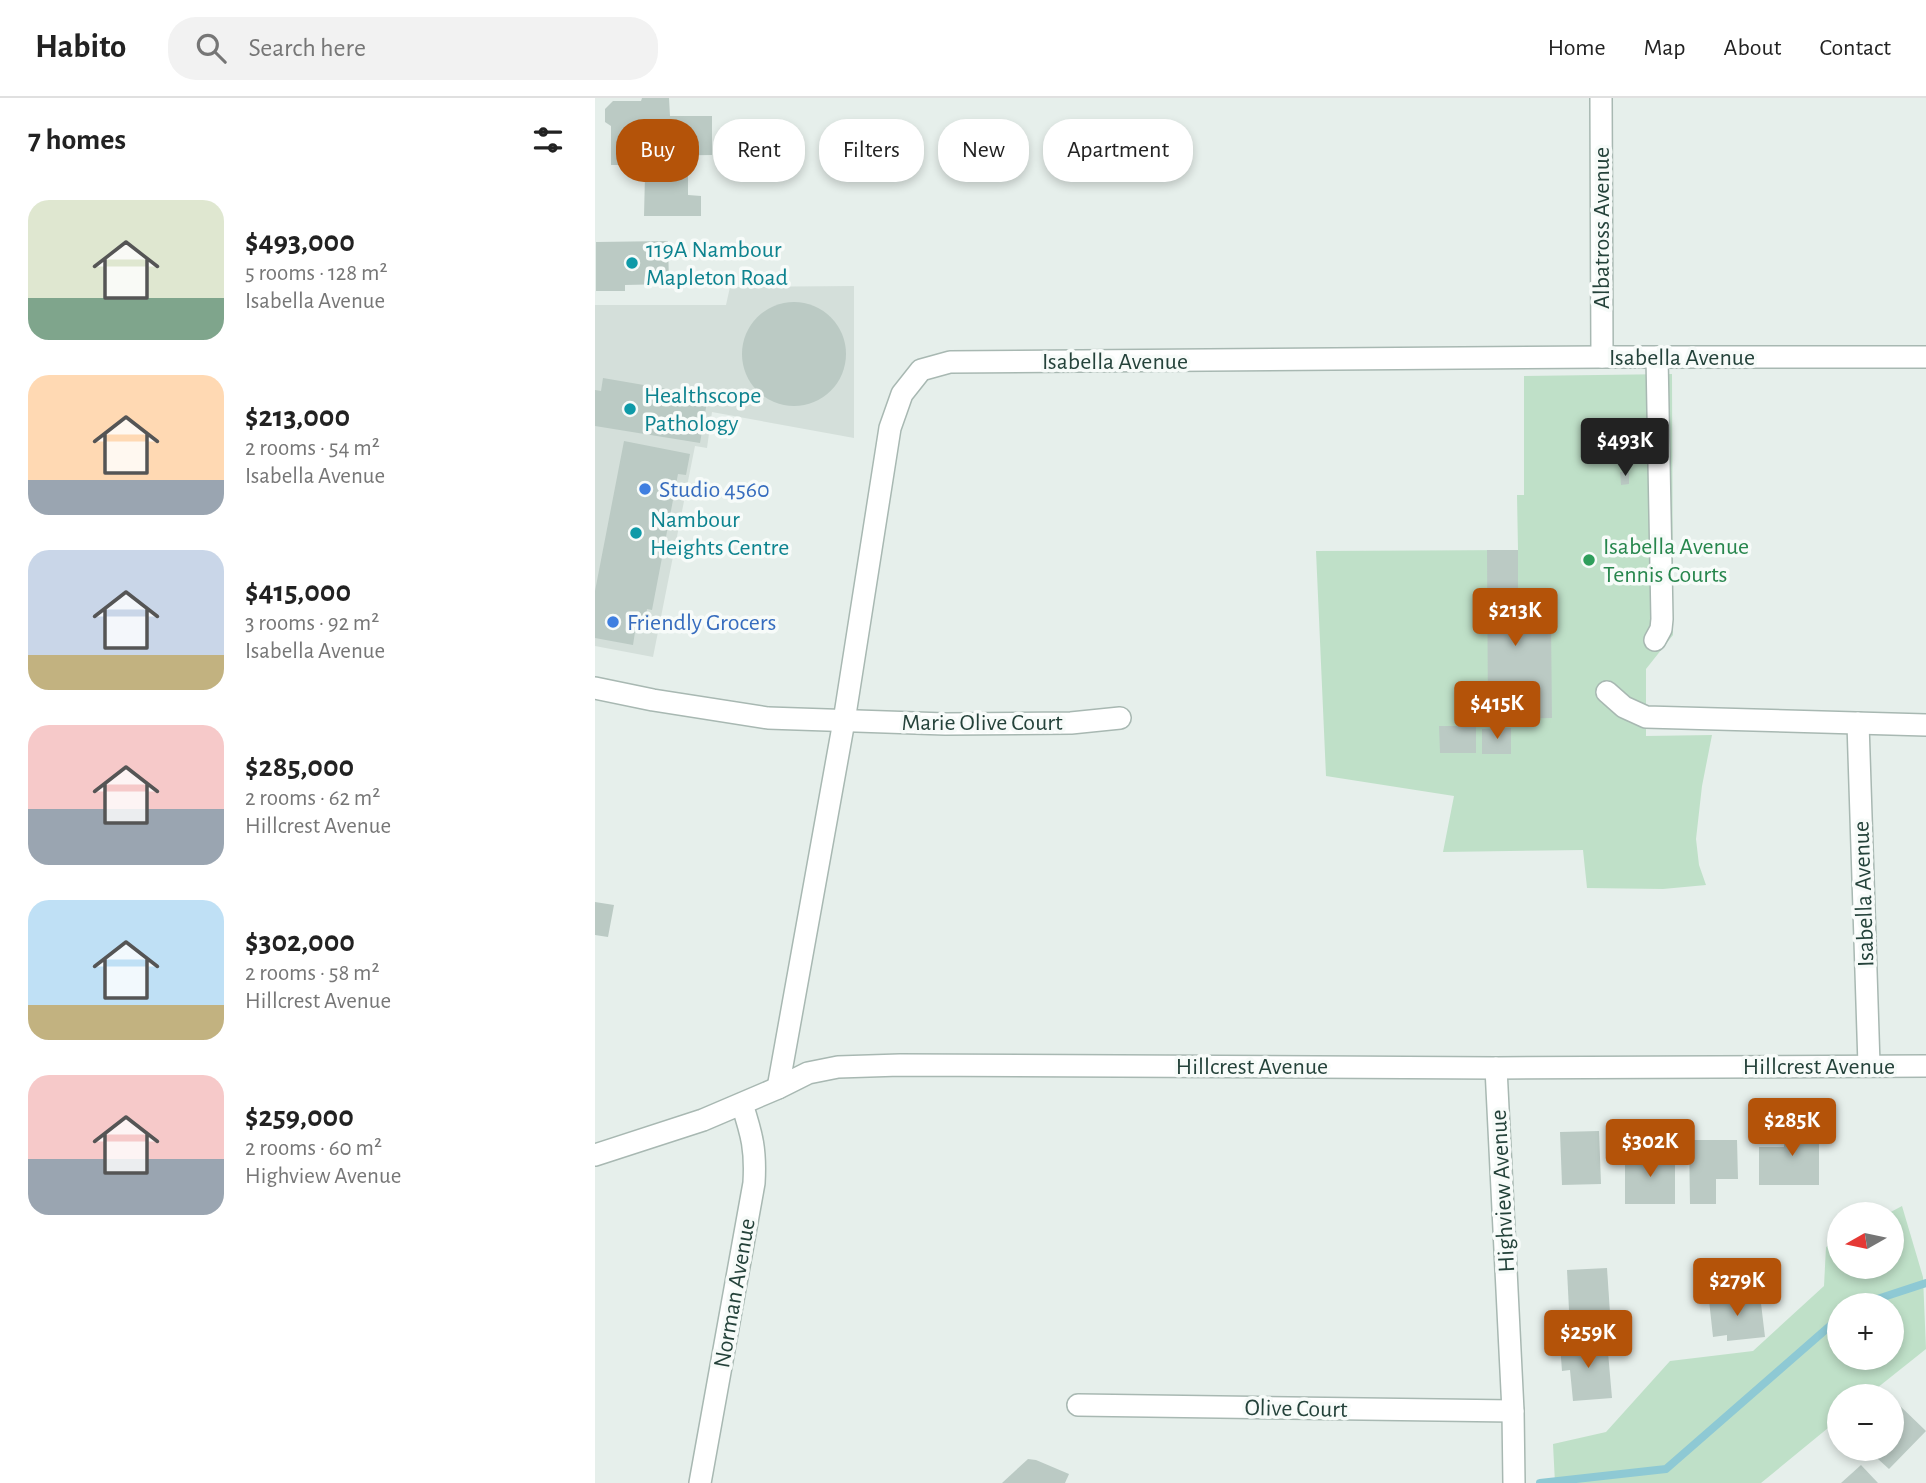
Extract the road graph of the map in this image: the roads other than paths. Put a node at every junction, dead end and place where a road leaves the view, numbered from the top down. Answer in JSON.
{"nodes":[{"id":1,"x":1601,"y":98,"type":"edge"},
{"id":2,"x":1602,"y":357,"type":"junction"},
{"id":3,"x":1657,"y":357,"type":"junction"},
{"id":4,"x":1926,"y":357,"type":"edge"},
{"id":5,"x":1655,"y":640,"type":"dead end"},
{"id":6,"x":595,"y":688,"type":"edge"},
{"id":7,"x":1607,"y":692,"type":"dead end"},
{"id":8,"x":1119,"y":718,"type":"dead end"},
{"id":9,"x":844,"y":721,"type":"junction"},
{"id":10,"x":1858,"y":723,"type":"junction"},
{"id":11,"x":1926,"y":725,"type":"edge"},
{"id":12,"x":1868,"y":1066,"type":"junction"},
{"id":13,"x":1926,"y":1066,"type":"edge"},
{"id":14,"x":1496,"y":1068,"type":"junction"},
{"id":15,"x":778,"y":1088,"type":"junction"},
{"id":16,"x":742,"y":1104,"type":"junction"},
{"id":17,"x":595,"y":1155,"type":"edge"},
{"id":18,"x":1078,"y":1405,"type":"dead end"},
{"id":19,"x":1513,"y":1411,"type":"junction"},
{"id":20,"x":700,"y":1483,"type":"edge"},
{"id":21,"x":1514,"y":1483,"type":"edge"}],
"edges":[{"from":1,"to":2,"type":"street","name":"Albatross Avenue"},
{"from":2,"to":3,"type":"street","name":"Isabella Avenue"},
{"from":2,"to":9,"type":"street","name":"Isabella Avenue"},
{"from":3,"to":4,"type":"street","name":"Isabella Avenue"},
{"from":3,"to":5,"type":"street"},
{"from":6,"to":9,"type":"street"},
{"from":7,"to":10,"type":"street"},
{"from":8,"to":9,"type":"street","name":"Marie Olive Court"},
{"from":9,"to":15,"type":"street"},
{"from":10,"to":11,"type":"street"},
{"from":10,"to":12,"type":"street","name":"Isabella Avenue"},
{"from":12,"to":13,"type":"street","name":"Hillcrest Avenue"},
{"from":12,"to":14,"type":"street","name":"Hillcrest Avenue"},
{"from":14,"to":15,"type":"street","name":"Hillcrest Avenue"},
{"from":14,"to":19,"type":"street","name":"Highview Avenue"},
{"from":15,"to":16,"type":"street","name":"Hillcrest Avenue"},
{"from":16,"to":17,"type":"street","name":"Hillcrest Avenue"},
{"from":16,"to":20,"type":"street","name":"Norman Avenue"},
{"from":18,"to":19,"type":"street","name":"Olive Court"},
{"from":19,"to":21,"type":"street","name":"Highview Avenue"}]}
